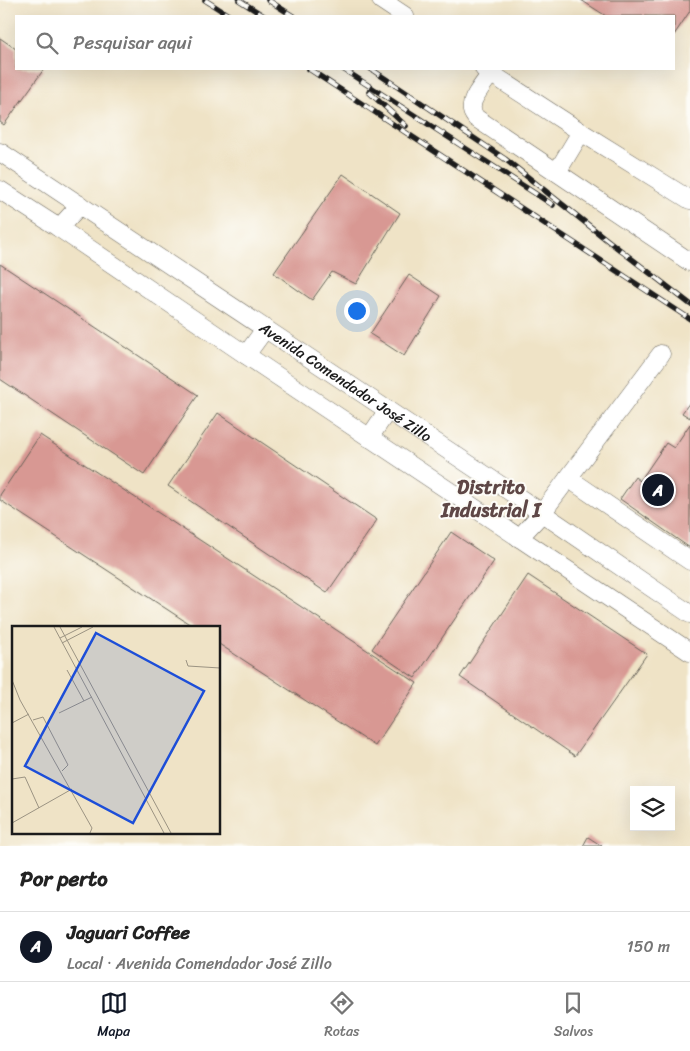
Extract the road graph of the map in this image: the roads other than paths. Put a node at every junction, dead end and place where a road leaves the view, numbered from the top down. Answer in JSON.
{"nodes":[{"id":1,"x":488,"y":71,"type":"edge"},
{"id":2,"x":581,"y":132,"type":"junction"},
{"id":3,"x":0,"y":152,"type":"edge"},
{"id":4,"x":557,"y":172,"type":"junction"},
{"id":5,"x":0,"y":190,"type":"edge"},
{"id":6,"x":690,"y":200,"type":"edge"},
{"id":7,"x":80,"y":205,"type":"junction"},
{"id":8,"x":59,"y":228,"type":"junction"},
{"id":9,"x":690,"y":262,"type":"edge"},
{"id":10,"x":265,"y":329,"type":"junction"},
{"id":11,"x":662,"y":354,"type":"dead end"},
{"id":12,"x":246,"y":356,"type":"junction"},
{"id":13,"x":388,"y":410,"type":"junction"},
{"id":14,"x":369,"y":438,"type":"junction"},
{"id":15,"x":568,"y":478,"type":"junction"},
{"id":16,"x":542,"y":513,"type":"junction"},
{"id":17,"x":520,"y":538,"type":"junction"},
{"id":18,"x":690,"y":561,"type":"edge"},
{"id":19,"x":690,"y":614,"type":"edge"},
{"id":20,"x":690,"y":652,"type":"edge"}],
"edges":[{"from":1,"to":2,"type":"street"},
{"from":1,"to":4,"type":"street"},
{"from":2,"to":4,"type":"street"},
{"from":2,"to":6,"type":"street"},
{"from":3,"to":7,"type":"street","name":"Avenida Comendador José Zillo"},
{"from":4,"to":9,"type":"street"},
{"from":5,"to":8,"type":"street"},
{"from":7,"to":8,"type":"street"},
{"from":7,"to":10,"type":"street","name":"Avenida Comendador José Zillo"},
{"from":8,"to":12,"type":"street"},
{"from":10,"to":12,"type":"street"},
{"from":10,"to":13,"type":"street","name":"Avenida Comendador José Zillo"},
{"from":11,"to":15,"type":"street"},
{"from":12,"to":14,"type":"street"},
{"from":13,"to":14,"type":"street"},
{"from":13,"to":16,"type":"street","name":"Avenida Comendador José Zillo"},
{"from":14,"to":17,"type":"street"},
{"from":15,"to":16,"type":"street"},
{"from":15,"to":18,"type":"street"},
{"from":16,"to":17,"type":"street"},
{"from":16,"to":19,"type":"street","name":"Avenida Comendador José Zillo"},
{"from":17,"to":20,"type":"street"}]}
